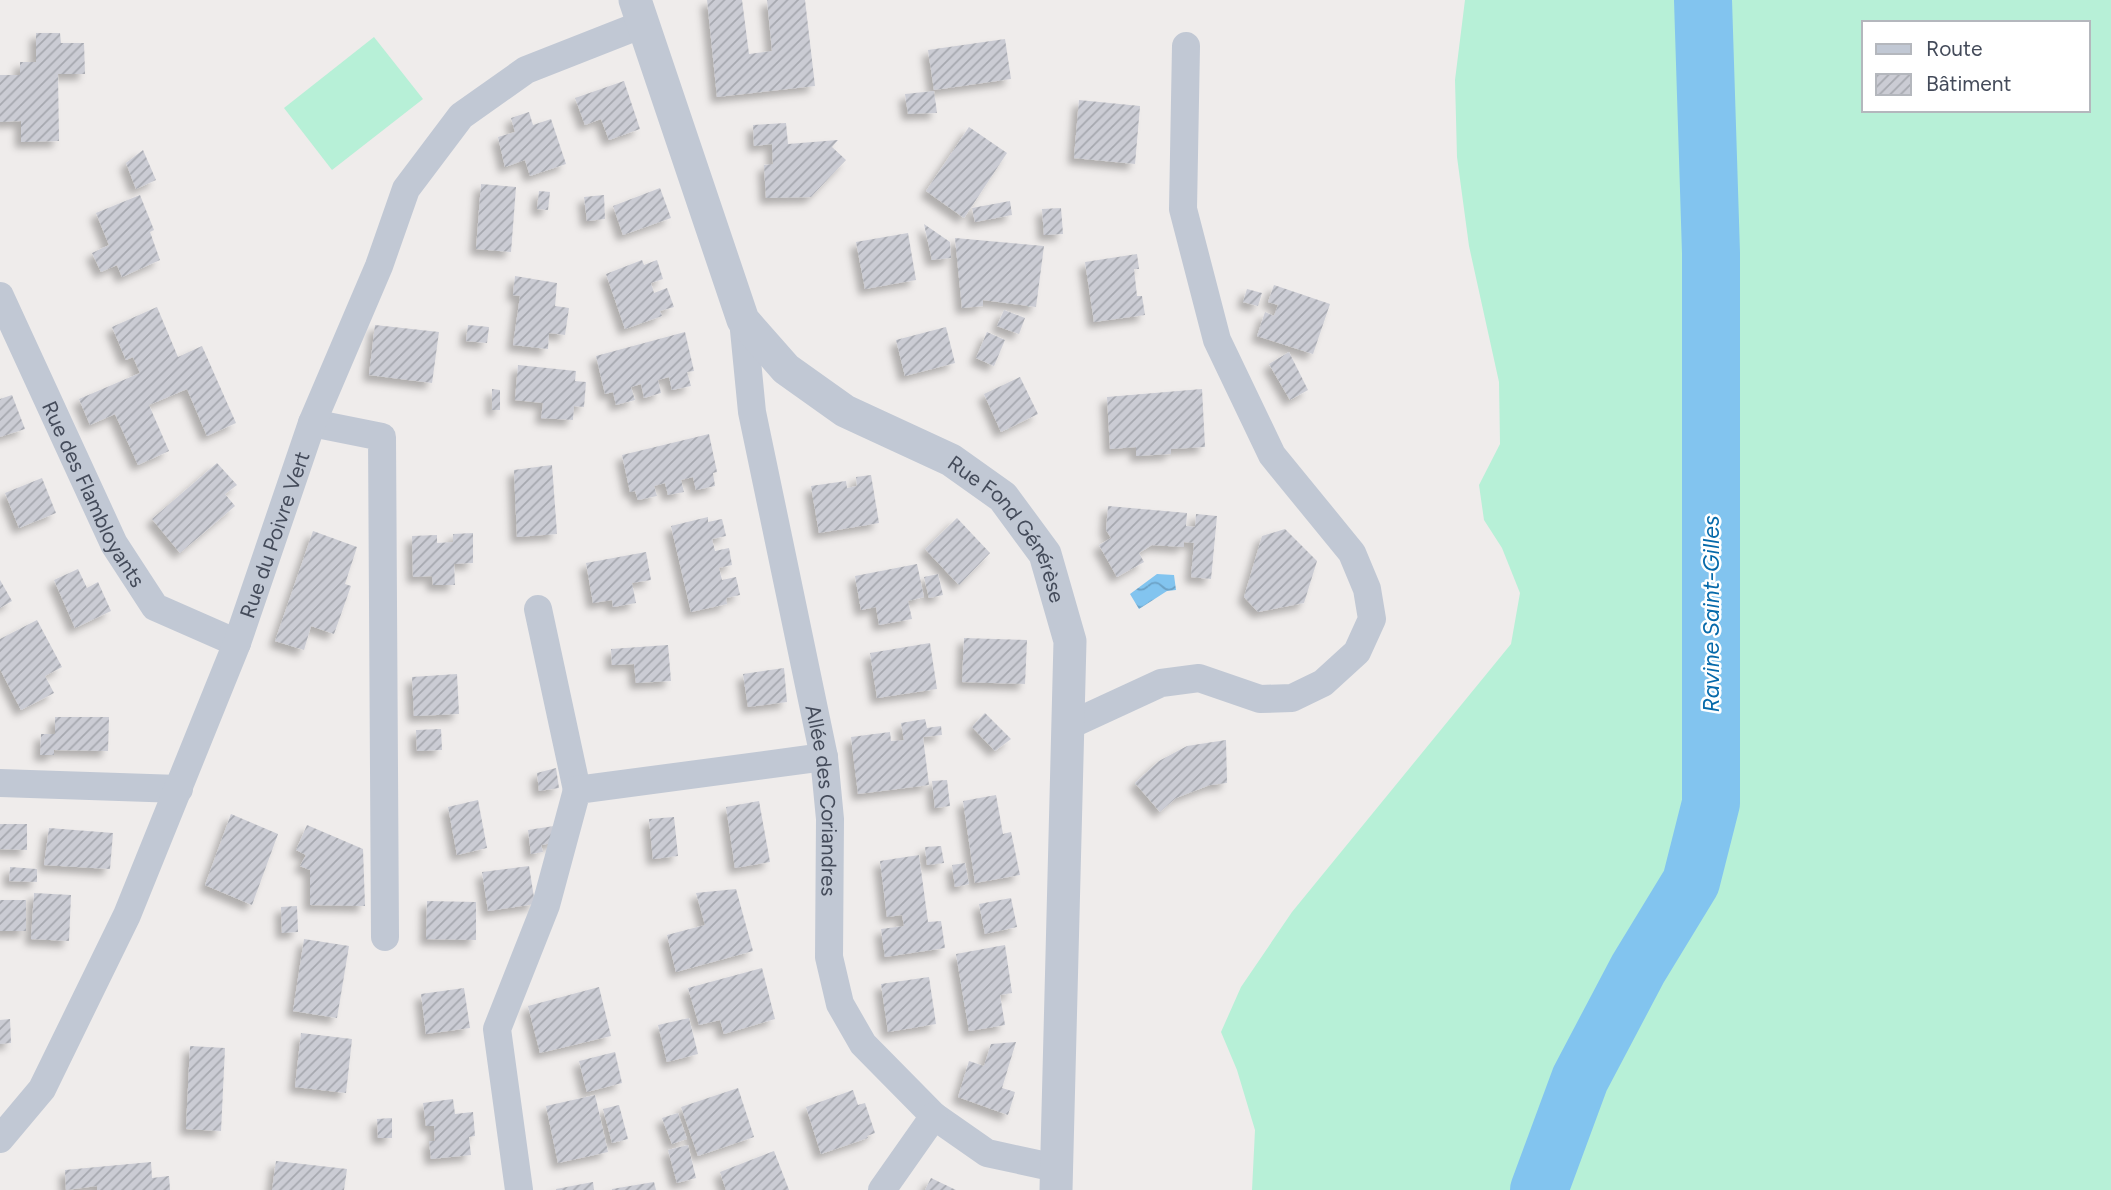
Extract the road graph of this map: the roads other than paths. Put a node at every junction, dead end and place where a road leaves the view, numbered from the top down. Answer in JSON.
{"nodes":[{"id":1,"x":639,"y":12,"type":"edge"},
{"id":2,"x":1186,"y":46,"type":"dead end"},
{"id":3,"x":0,"y":296,"type":"edge"},
{"id":4,"x":743,"y":320,"type":"junction"},
{"id":5,"x":312,"y":423,"type":"junction"},
{"id":6,"x":538,"y":609,"type":"dead end"},
{"id":7,"x":237,"y":643,"type":"junction"},
{"id":8,"x":1070,"y":725,"type":"junction"},
{"id":9,"x":824,"y":757,"type":"junction"},
{"id":10,"x":0,"y":783,"type":"edge"},
{"id":11,"x":179,"y":789,"type":"junction"},
{"id":12,"x":578,"y":790,"type":"junction"},
{"id":13,"x":385,"y":937,"type":"dead end"},
{"id":14,"x":934,"y":1116,"type":"junction"},
{"id":15,"x":0,"y":1139,"type":"edge"},
{"id":16,"x":1056,"y":1179,"type":"edge"},
{"id":17,"x":519,"y":1190,"type":"edge"},
{"id":18,"x":882,"y":1190,"type":"edge"}],
"edges":[{"from":1,"to":4,"type":"street","name":"Rue Fond Générèse"},
{"from":1,"to":5,"type":"street","name":"Rue du Poivre Vert"},
{"from":2,"to":8,"type":"street"},
{"from":3,"to":7,"type":"street","name":"Rue des Flambloyants"},
{"from":4,"to":8,"type":"street","name":"Rue Fond Générèse"},
{"from":4,"to":9,"type":"street","name":"Allée des Coriandres"},
{"from":5,"to":7,"type":"street","name":"Rue du Poivre Vert"},
{"from":5,"to":13,"type":"street"},
{"from":6,"to":12,"type":"street"},
{"from":7,"to":11,"type":"street","name":"Rue du Poivre Vert"},
{"from":8,"to":16,"type":"street","name":"Rue Fond Générèse"},
{"from":9,"to":12,"type":"street"},
{"from":9,"to":14,"type":"street","name":"Allée des Coriandres"},
{"from":10,"to":11,"type":"street"},
{"from":11,"to":15,"type":"street","name":"Rue du Poivre Vert"},
{"from":12,"to":17,"type":"street"},
{"from":14,"to":16,"type":"street","name":"Allée des Coriandres"},
{"from":14,"to":18,"type":"street"}]}
